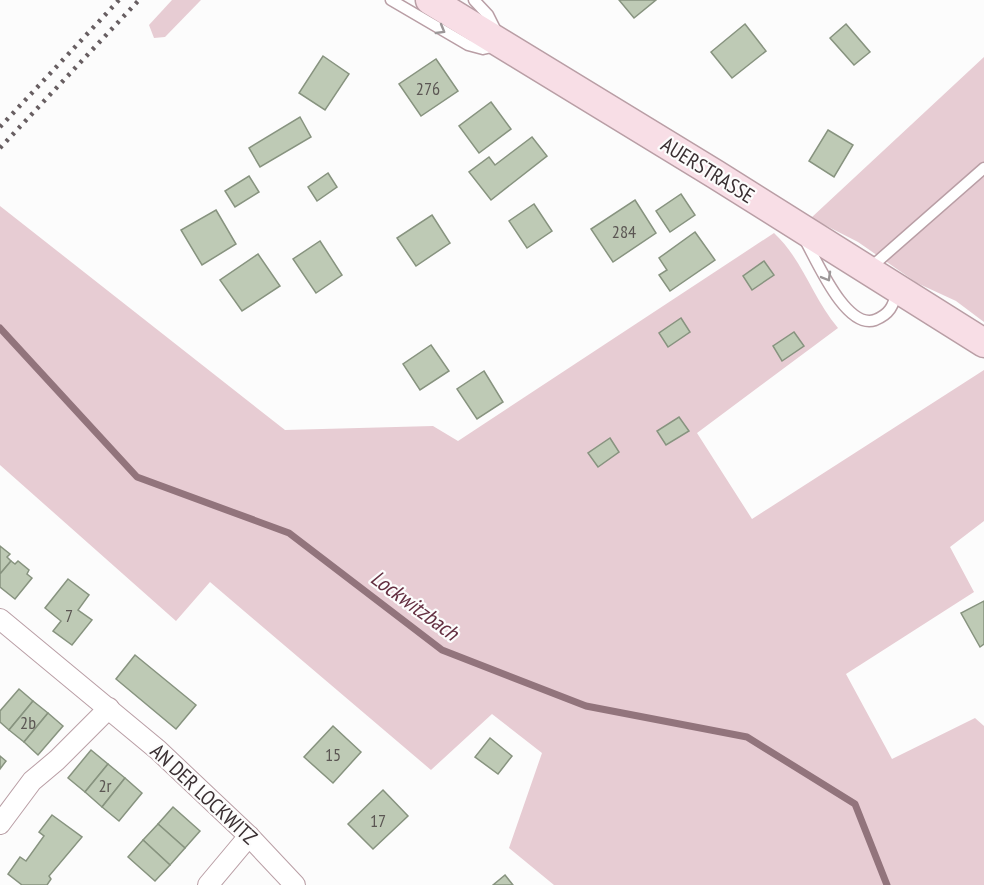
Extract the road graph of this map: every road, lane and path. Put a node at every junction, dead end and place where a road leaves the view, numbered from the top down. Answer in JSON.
{"nodes":[{"id":1,"x":391,"y":0,"type":"edge"},
{"id":2,"x":430,"y":0,"type":"edge"},
{"id":3,"x":474,"y":0,"type":"edge"},
{"id":4,"x":503,"y":44,"type":"junction"},
{"id":5,"x":984,"y":168,"type":"edge"},
{"id":6,"x":798,"y":226,"type":"junction"},
{"id":7,"x":868,"y":270,"type":"junction"},
{"id":8,"x":898,"y":289,"type":"junction"},
{"id":9,"x":984,"y":343,"type":"edge"},
{"id":10,"x":0,"y":619,"type":"edge"},
{"id":11,"x":109,"y":708,"type":"junction"},
{"id":12,"x":0,"y":824,"type":"edge"},
{"id":13,"x":249,"y":836,"type":"junction"},
{"id":14,"x":208,"y":885,"type":"edge"},
{"id":15,"x":295,"y":885,"type":"edge"}],
"edges":[{"from":1,"to":4,"type":"lane","one_way":true},
{"from":2,"to":4,"type":"street","name":"AUERSTRASSE"},
{"from":3,"to":4,"type":"lane"},
{"from":4,"to":6,"type":"street","name":"AUERSTRASSE"},
{"from":5,"to":7,"type":"lane"},
{"from":6,"to":7,"type":"street","name":"AUERSTRASSE"},
{"from":6,"to":8,"type":"lane","one_way":true},
{"from":7,"to":8,"type":"street","name":"AUERSTRASSE"},
{"from":8,"to":9,"type":"street","name":"AUERSTRASSE"},
{"from":10,"to":11,"type":"street","name":"AN DER LOCKWITZ"},
{"from":11,"to":12,"type":"street"},
{"from":11,"to":13,"type":"street","name":"AN DER LOCKWITZ"},
{"from":13,"to":14,"type":"street"},
{"from":13,"to":15,"type":"street","name":"AN DER LOCKWITZ"}]}
